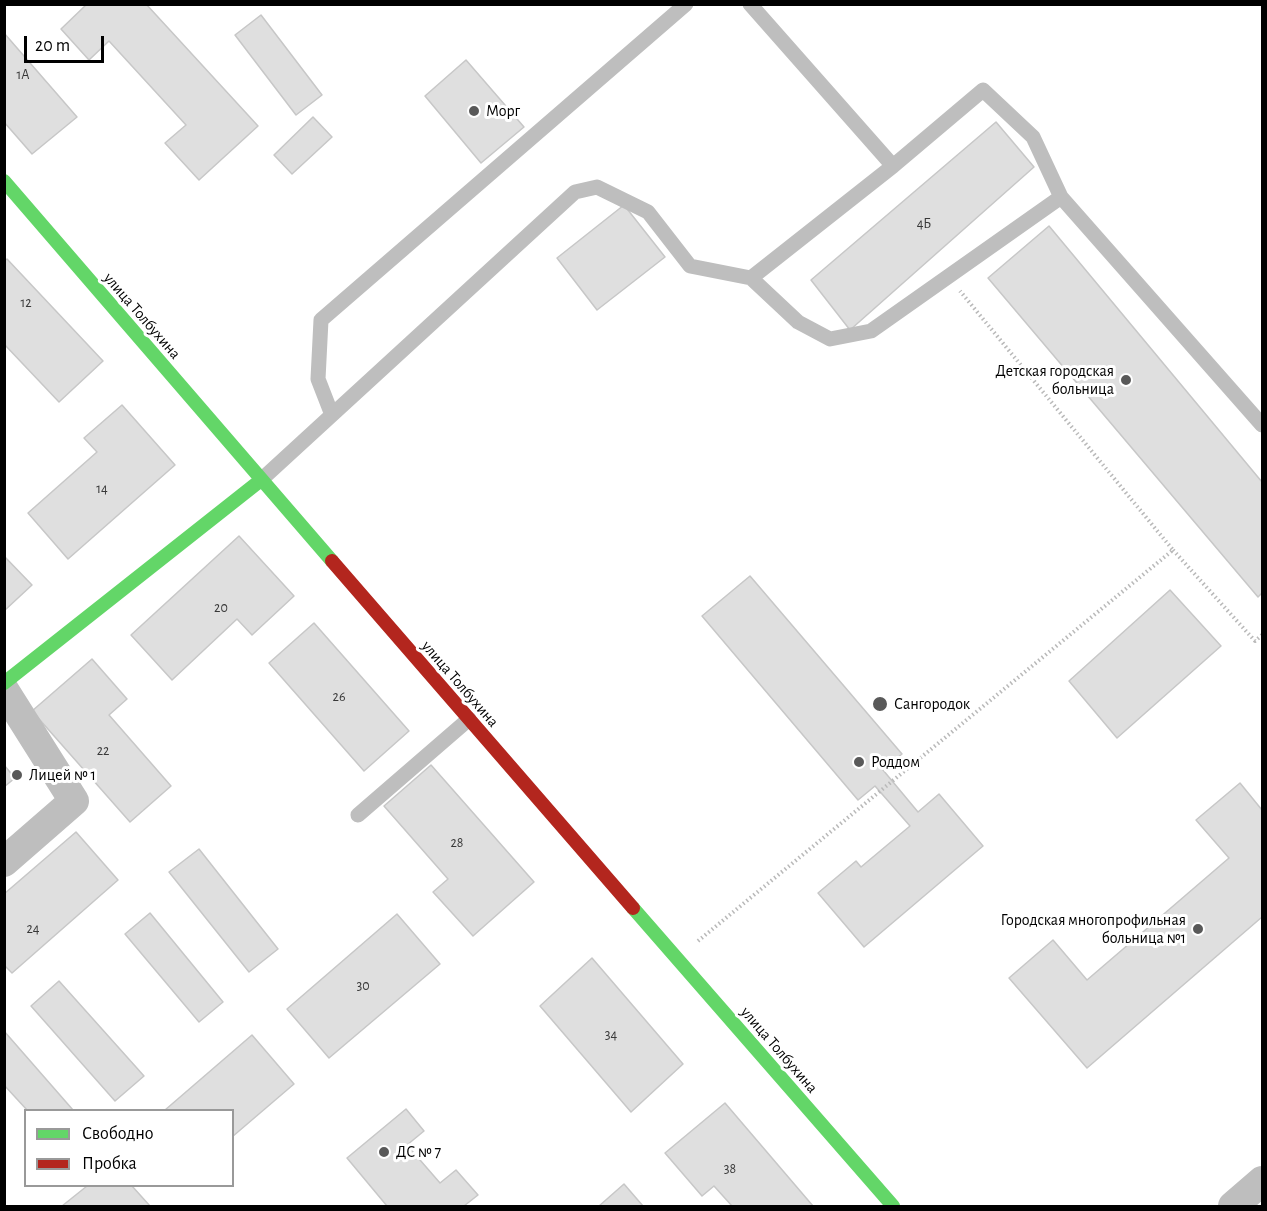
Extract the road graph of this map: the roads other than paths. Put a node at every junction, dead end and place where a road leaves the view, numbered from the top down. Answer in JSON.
{"nodes":[{"id":1,"x":686,"y":4,"type":"edge"},
{"id":2,"x":750,"y":4,"type":"edge"},
{"id":3,"x":893,"y":166,"type":"junction"},
{"id":4,"x":4,"y":181,"type":"edge"},
{"id":5,"x":1061,"y":197,"type":"junction"},
{"id":6,"x":751,"y":278,"type":"junction"},
{"id":7,"x":332,"y":415,"type":"junction"},
{"id":8,"x":1263,"y":425,"type":"edge"},
{"id":9,"x":261,"y":480,"type":"junction"},
{"id":10,"x":4,"y":683,"type":"edge"},
{"id":11,"x":4,"y":690,"type":"edge"},
{"id":12,"x":469,"y":719,"type":"junction"},
{"id":13,"x":358,"y":815,"type":"dead end"},
{"id":14,"x":4,"y":862,"type":"edge"},
{"id":15,"x":1263,"y":1181,"type":"edge"},
{"id":16,"x":893,"y":1206,"type":"edge"},
{"id":17,"x":1233,"y":1206,"type":"edge"}],
"edges":[{"from":1,"to":7,"type":"lane"},
{"from":2,"to":3,"type":"lane"},
{"from":3,"to":5,"type":"lane"},
{"from":3,"to":6,"type":"lane"},
{"from":4,"to":9,"type":"street","name":"улица Толбухина"},
{"from":5,"to":6,"type":"lane"},
{"from":5,"to":8,"type":"lane"},
{"from":6,"to":7,"type":"lane"},
{"from":7,"to":9,"type":"lane"},
{"from":9,"to":10,"type":"street"},
{"from":9,"to":12,"type":"street","name":"улица Толбухина"},
{"from":11,"to":14,"type":"street"},
{"from":12,"to":13,"type":"lane"},
{"from":12,"to":16,"type":"street","name":"улица Толбухина"},
{"from":15,"to":17,"type":"street"}]}
